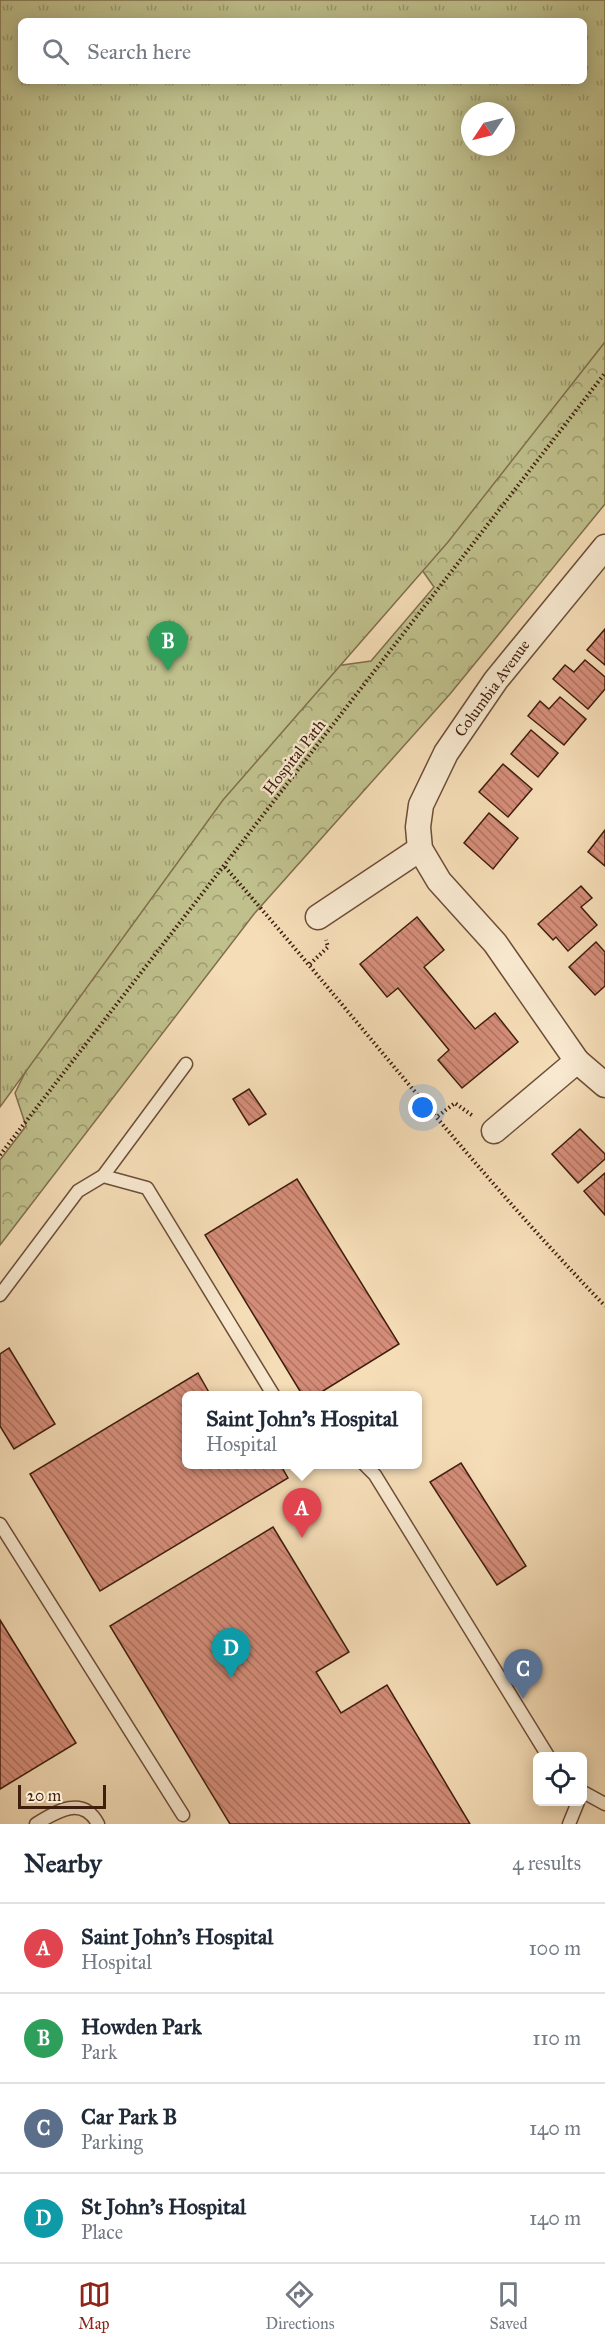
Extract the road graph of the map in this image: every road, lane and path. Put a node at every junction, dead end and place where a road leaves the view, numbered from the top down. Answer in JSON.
{"nodes":[{"id":1,"x":605,"y":373,"type":"edge"},
{"id":2,"x":605,"y":547,"type":"edge"},
{"id":3,"x":420,"y":849,"type":"junction"},
{"id":4,"x":225,"y":867,"type":"junction"},
{"id":5,"x":318,"y":917,"type":"dead end"},
{"id":6,"x":578,"y":1061,"type":"junction"},
{"id":7,"x":186,"y":1064,"type":"dead end"},
{"id":8,"x":605,"y":1085,"type":"edge"},
{"id":9,"x":438,"y":1116,"type":"junction"},
{"id":10,"x":494,"y":1131,"type":"joint"},
{"id":11,"x":0,"y":1155,"type":"edge"},
{"id":12,"x":103,"y":1176,"type":"junction"},
{"id":13,"x":0,"y":1295,"type":"edge"},
{"id":14,"x":605,"y":1306,"type":"edge"},
{"id":15,"x":272,"y":1391,"type":"edge"},
{"id":16,"x":369,"y":1469,"type":"edge"},
{"id":17,"x":0,"y":1524,"type":"edge"},
{"id":18,"x":546,"y":1752,"type":"edge"},
{"id":19,"x":587,"y":1794,"type":"edge"},
{"id":20,"x":605,"y":1804,"type":"edge"},
{"id":21,"x":576,"y":1806,"type":"edge"},
{"id":22,"x":183,"y":1815,"type":"dead end"},
{"id":23,"x":36,"y":1824,"type":"edge"},
{"id":24,"x":98,"y":1824,"type":"edge"},
{"id":25,"x":569,"y":1824,"type":"edge"}],
"edges":[{"from":1,"to":4,"type":"path","name":"Hospital Path"},
{"from":2,"to":3,"type":"street","name":"Columbia Avenue"},
{"from":3,"to":5,"type":"street"},
{"from":3,"to":6,"type":"street","name":"Columbia Avenue"},
{"from":4,"to":9,"type":"path"},
{"from":4,"to":11,"type":"path","name":"Hospital Path"},
{"from":6,"to":8,"type":"street","name":"Columbia Avenue"},
{"from":6,"to":10,"type":"street"},
{"from":7,"to":12,"type":"lane"},
{"from":9,"to":10,"type":"path"},
{"from":9,"to":14,"type":"path"},
{"from":12,"to":13,"type":"lane"},
{"from":12,"to":15,"type":"lane"},
{"from":16,"to":18,"type":"lane"},
{"from":17,"to":22,"type":"lane"},
{"from":19,"to":20,"type":"lane"},
{"from":21,"to":25,"type":"lane"},
{"from":23,"to":24,"type":"lane"}]}
